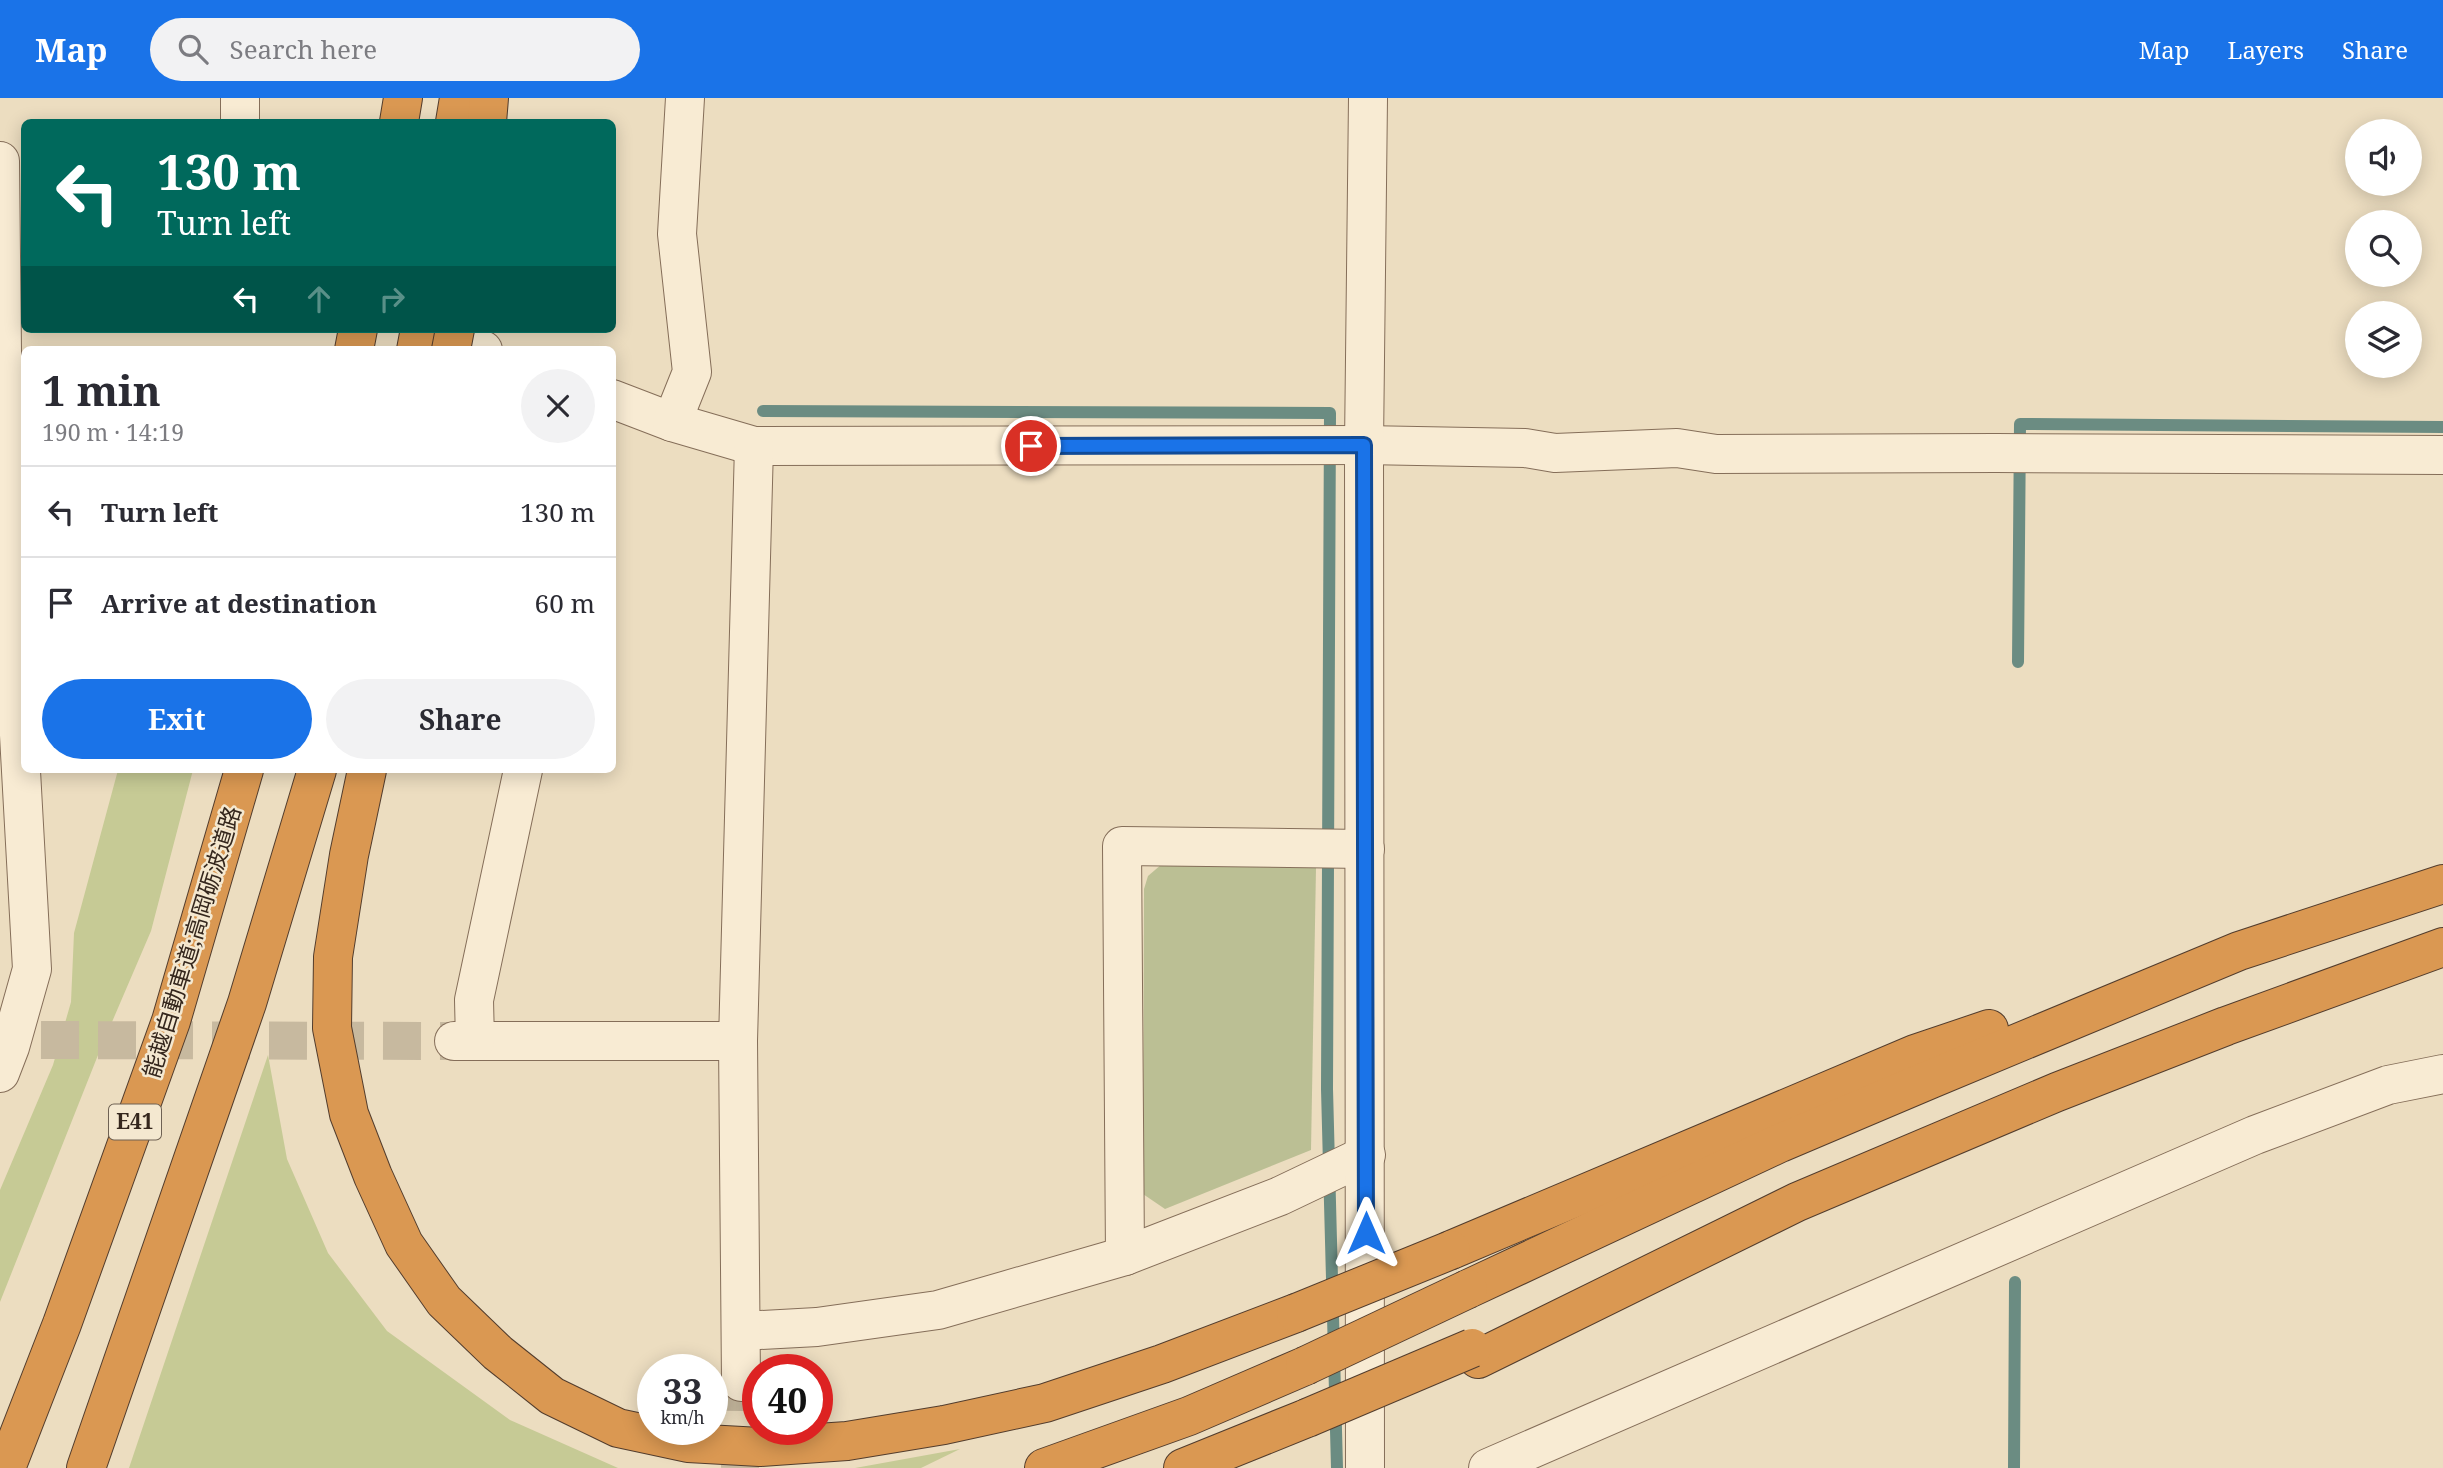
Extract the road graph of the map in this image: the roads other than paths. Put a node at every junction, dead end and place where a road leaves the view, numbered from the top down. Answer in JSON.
{"nodes":[{"id":1,"x":240,"y":98,"type":"edge"},
{"id":2,"x":403,"y":98,"type":"edge"},
{"id":3,"x":459,"y":98,"type":"edge"},
{"id":4,"x":489,"y":98,"type":"edge"},
{"id":5,"x":685,"y":98,"type":"edge"},
{"id":6,"x":1368,"y":98,"type":"edge"},
{"id":7,"x":240,"y":119,"type":"edge"},
{"id":8,"x":400,"y":119,"type":"edge"},
{"id":9,"x":456,"y":119,"type":"edge"},
{"id":10,"x":487,"y":119,"type":"edge"},
{"id":11,"x":0,"y":161,"type":"edge"},
{"id":12,"x":13,"y":222,"type":"edge"},
{"id":13,"x":438,"y":333,"type":"edge"},
{"id":14,"x":473,"y":346,"type":"edge"},
{"id":15,"x":616,"y":401,"type":"edge"},
{"id":16,"x":672,"y":422,"type":"junction"},
{"id":17,"x":1364,"y":445,"type":"junction"},
{"id":18,"x":754,"y":446,"type":"junction"},
{"id":19,"x":2443,"y":456,"type":"edge"},
{"id":20,"x":21,"y":771,"type":"edge"},
{"id":21,"x":21,"y":773,"type":"edge"},
{"id":22,"x":243,"y":773,"type":"edge"},
{"id":23,"x":316,"y":773,"type":"edge"},
{"id":24,"x":365,"y":773,"type":"edge"},
{"id":25,"x":522,"y":773,"type":"edge"},
{"id":26,"x":1365,"y":849,"type":"junction"},
{"id":27,"x":2443,"y":870,"type":"edge"},
{"id":28,"x":2443,"y":884,"type":"edge"},
{"id":29,"x":2348,"y":915,"type":"junction"},
{"id":30,"x":0,"y":944,"type":"edge"},
{"id":31,"x":2443,"y":947,"type":"edge"},
{"id":32,"x":2239,"y":951,"type":"junction"},
{"id":33,"x":32,"y":969,"type":"junction"},
{"id":34,"x":738,"y":1041,"type":"junction"},
{"id":35,"x":13,"y":1052,"type":"edge"},
{"id":36,"x":2443,"y":1074,"type":"edge"},
{"id":37,"x":1366,"y":1155,"type":"junction"},
{"id":38,"x":1125,"y":1256,"type":"junction"},
{"id":39,"x":742,"y":1331,"type":"junction"},
{"id":40,"x":741,"y":1382,"type":"tunnel mouth"},
{"id":41,"x":1310,"y":1424,"type":"junction"},
{"id":42,"x":6,"y":1468,"type":"edge"},
{"id":43,"x":86,"y":1468,"type":"edge"},
{"id":44,"x":1044,"y":1468,"type":"edge"},
{"id":45,"x":1183,"y":1468,"type":"edge"},
{"id":46,"x":1224,"y":1468,"type":"edge"},
{"id":47,"x":1365,"y":1468,"type":"edge"},
{"id":48,"x":1488,"y":1468,"type":"edge"}],
"edges":[{"from":1,"to":7,"type":"street"},
{"from":2,"to":8,"type":"highway"},
{"from":3,"to":9,"type":"highway"},
{"from":4,"to":10,"type":"highway"},
{"from":5,"to":16,"type":"street"},
{"from":6,"to":17,"type":"street"},
{"from":11,"to":12,"type":"street"},
{"from":12,"to":20,"type":"street"},
{"from":13,"to":14,"type":"street"},
{"from":15,"to":16,"type":"street"},
{"from":16,"to":18,"type":"street"},
{"from":17,"to":18,"type":"street"},
{"from":17,"to":19,"type":"street"},
{"from":17,"to":26,"type":"street"},
{"from":18,"to":34,"type":"street"},
{"from":21,"to":33,"type":"street"},
{"from":22,"to":42,"type":"highway","name":"能越自動車道;高岡砺波道路","number":"E41"},
{"from":23,"to":43,"type":"highway"},
{"from":24,"to":32,"type":"highway","bridge":true},
{"from":25,"to":34,"type":"street"},
{"from":26,"to":37,"type":"street"},
{"from":26,"to":38,"type":"street"},
{"from":27,"to":29,"type":"highway"},
{"from":28,"to":29,"type":"highway"},
{"from":29,"to":32,"type":"highway"},
{"from":30,"to":33,"type":"street"},
{"from":31,"to":41,"type":"highway"},
{"from":32,"to":44,"type":"highway","bridge":true},
{"from":33,"to":35,"type":"street"},
{"from":34,"to":39,"type":"street"},
{"from":36,"to":48,"type":"street"},
{"from":37,"to":38,"type":"street"},
{"from":37,"to":47,"type":"street"},
{"from":38,"to":39,"type":"street"},
{"from":39,"to":40,"type":"street"},
{"from":41,"to":45,"type":"highway"},
{"from":41,"to":46,"type":"highway"}]}
